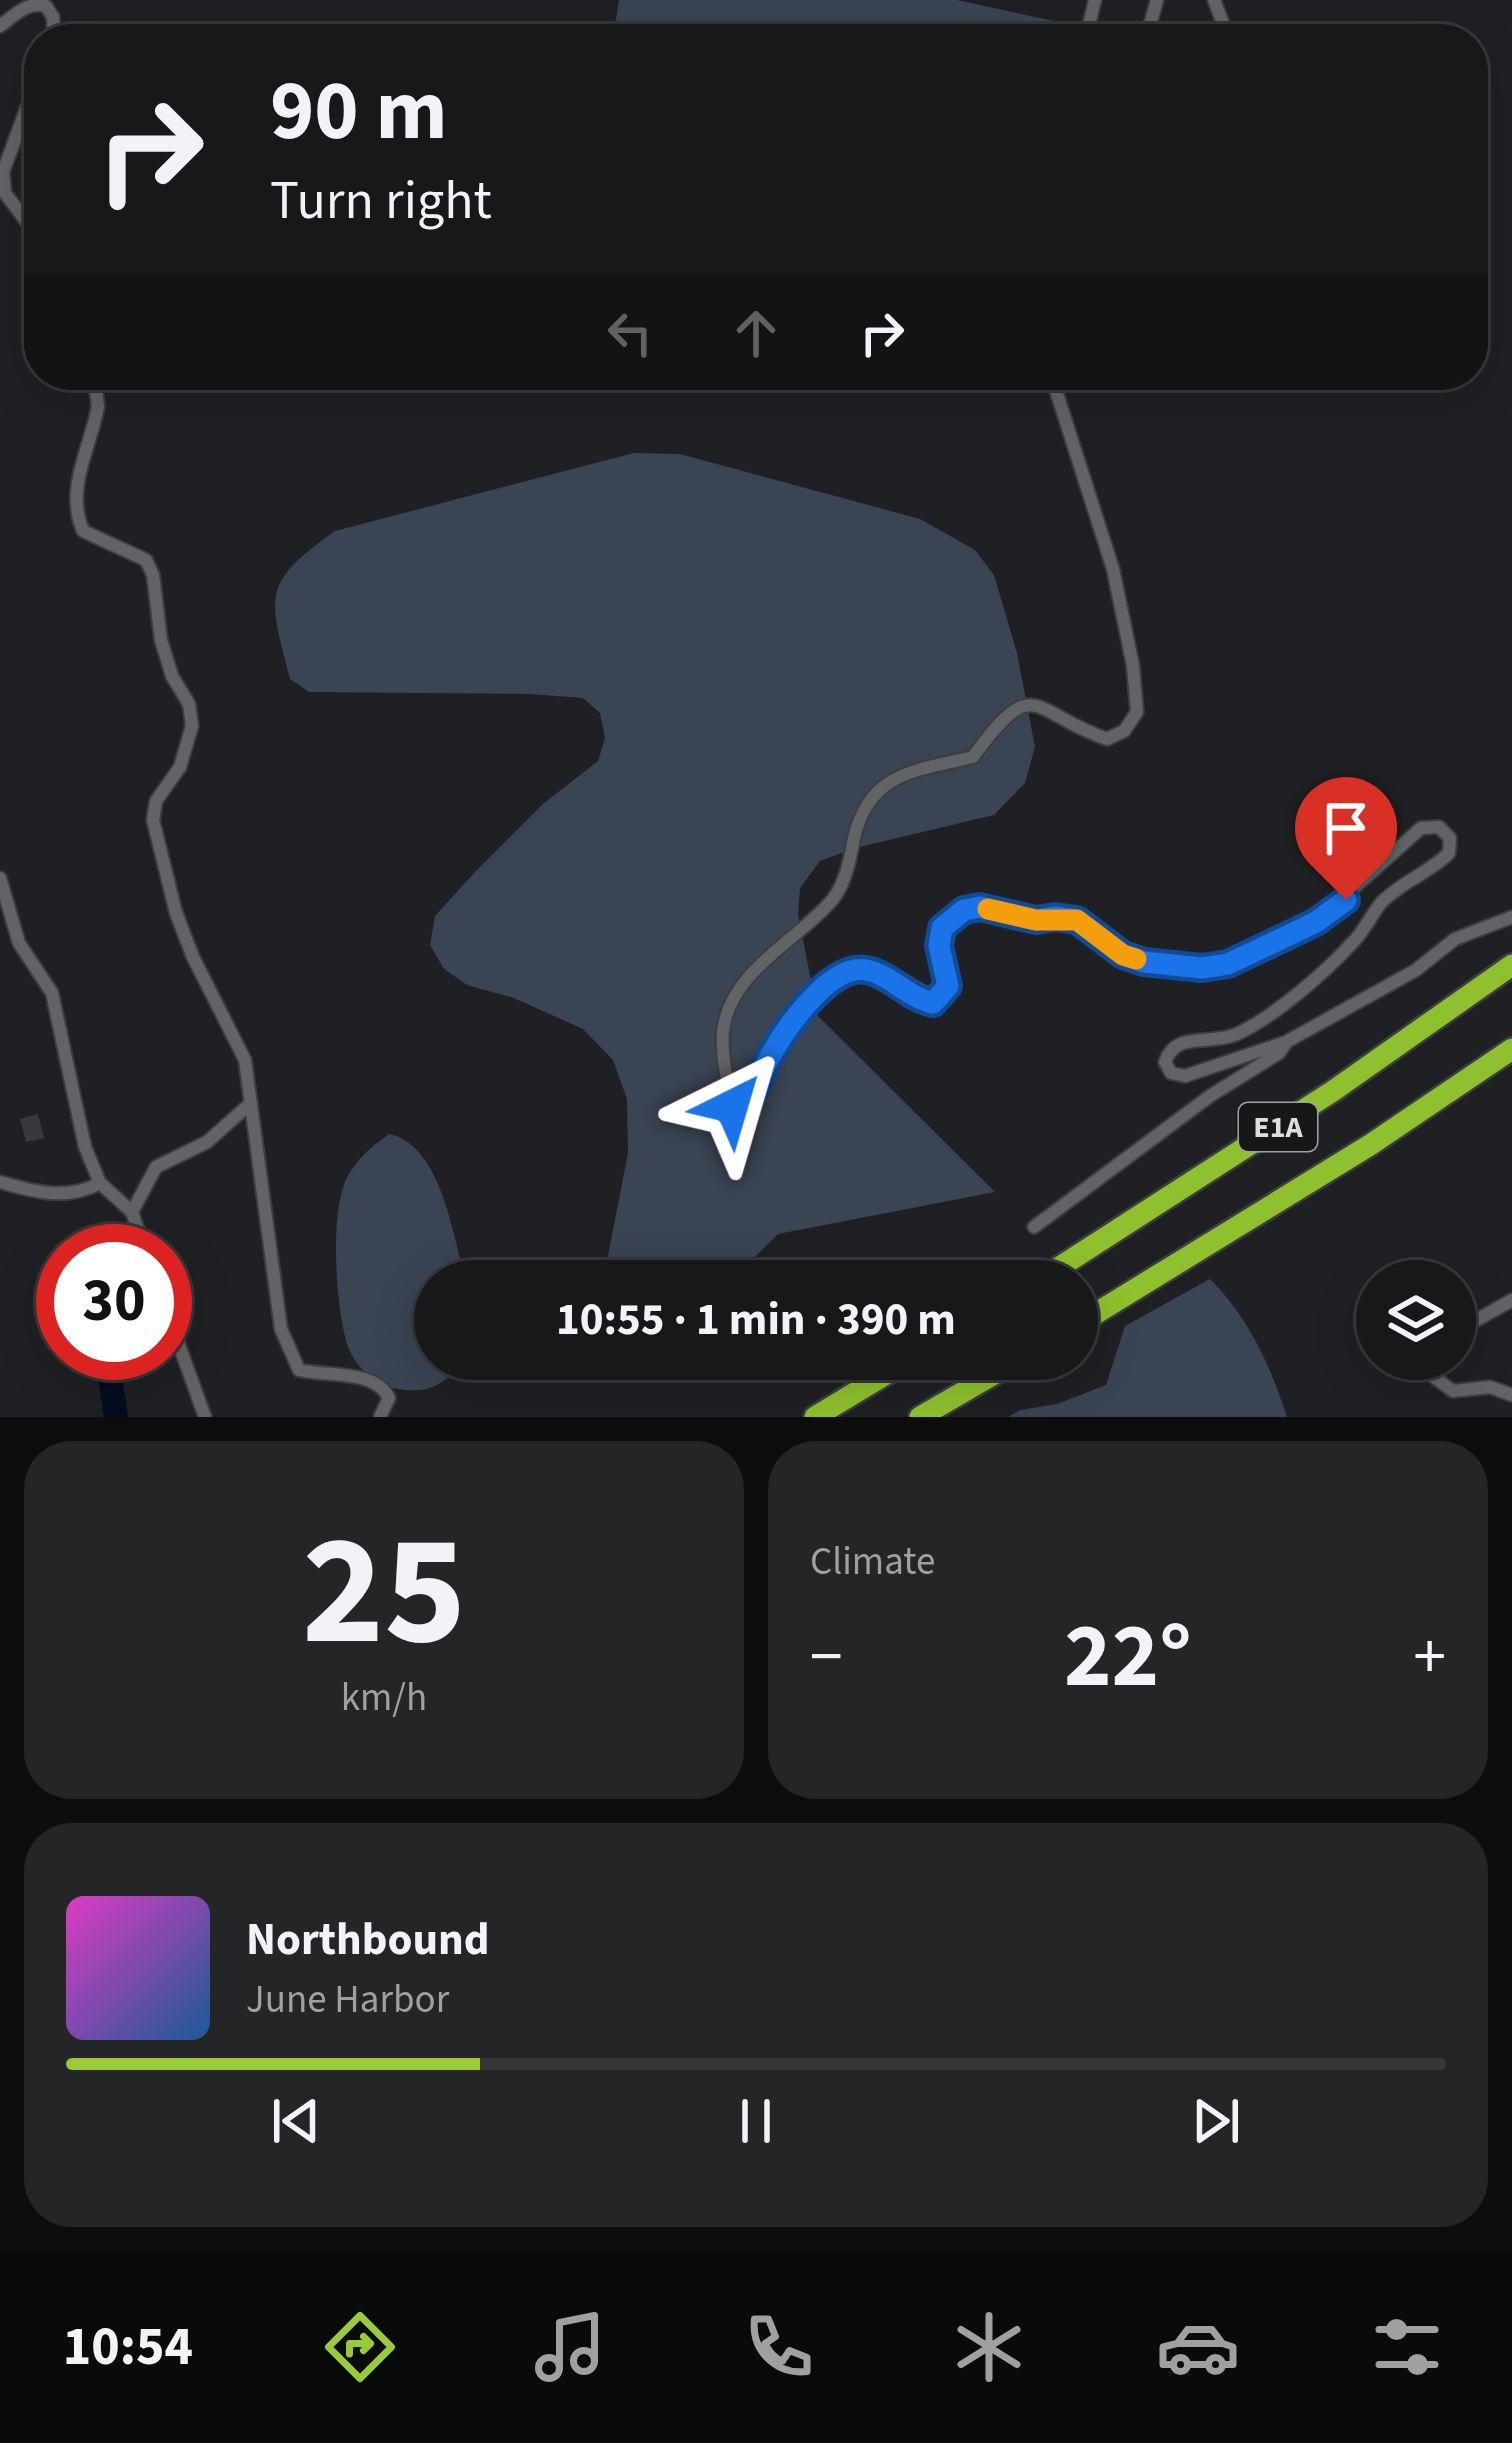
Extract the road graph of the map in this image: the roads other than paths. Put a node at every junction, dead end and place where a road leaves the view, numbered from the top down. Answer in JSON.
{"nodes":[{"id":1,"x":53,"y":24,"type":"edge"},
{"id":2,"x":0,"y":26,"type":"edge"},
{"id":3,"x":24,"y":115,"type":"edge"},
{"id":4,"x":24,"y":218,"type":"edge"},
{"id":5,"x":95,"y":390,"type":"edge"},
{"id":6,"x":1056,"y":390,"type":"edge"},
{"id":7,"x":0,"y":878,"type":"edge"},
{"id":8,"x":1512,"y":917,"type":"edge"},
{"id":9,"x":1512,"y":965,"type":"edge"},
{"id":10,"x":1286,"y":1042,"type":"junction"},
{"id":11,"x":1512,"y":1049,"type":"edge"},
{"id":12,"x":251,"y":1102,"type":"junction"},
{"id":13,"x":0,"y":1182,"type":"edge"},
{"id":14,"x":100,"y":1183,"type":"junction"},
{"id":15,"x":132,"y":1212,"type":"junction"},
{"id":16,"x":136,"y":1224,"type":"edge"},
{"id":17,"x":1034,"y":1228,"type":"dead end"},
{"id":18,"x":1071,"y":1260,"type":"edge"},
{"id":19,"x":1512,"y":1300,"type":"edge"},
{"id":20,"x":1098,"y":1312,"type":"edge"},
{"id":21,"x":1476,"y":1320,"type":"edge"},
{"id":22,"x":192,"y":1380,"type":"edge"},
{"id":23,"x":876,"y":1380,"type":"edge"},
{"id":24,"x":984,"y":1380,"type":"edge"},
{"id":25,"x":1438,"y":1380,"type":"edge"},
{"id":26,"x":1512,"y":1395,"type":"edge"},
{"id":27,"x":205,"y":1417,"type":"edge"},
{"id":28,"x":380,"y":1417,"type":"edge"},
{"id":29,"x":814,"y":1417,"type":"edge"},
{"id":30,"x":920,"y":1417,"type":"edge"}],
"edges":[{"from":1,"to":2,"type":"street"},
{"from":3,"to":4,"type":"street"},
{"from":5,"to":12,"type":"street"},
{"from":6,"to":10,"type":"street"},
{"from":7,"to":14,"type":"street"},
{"from":8,"to":10,"type":"street"},
{"from":9,"to":18,"type":"highway","number":"E1A"},
{"from":10,"to":17,"type":"street"},
{"from":11,"to":20,"type":"highway","number":"E1A"},
{"from":12,"to":15,"type":"street"},
{"from":12,"to":28,"type":"street"},
{"from":13,"to":14,"type":"street"},
{"from":14,"to":15,"type":"street"},
{"from":15,"to":16,"type":"street"},
{"from":19,"to":21,"type":"street"},
{"from":22,"to":27,"type":"street"},
{"from":23,"to":29,"type":"highway"},
{"from":24,"to":30,"type":"highway"},
{"from":25,"to":26,"type":"street"}]}
